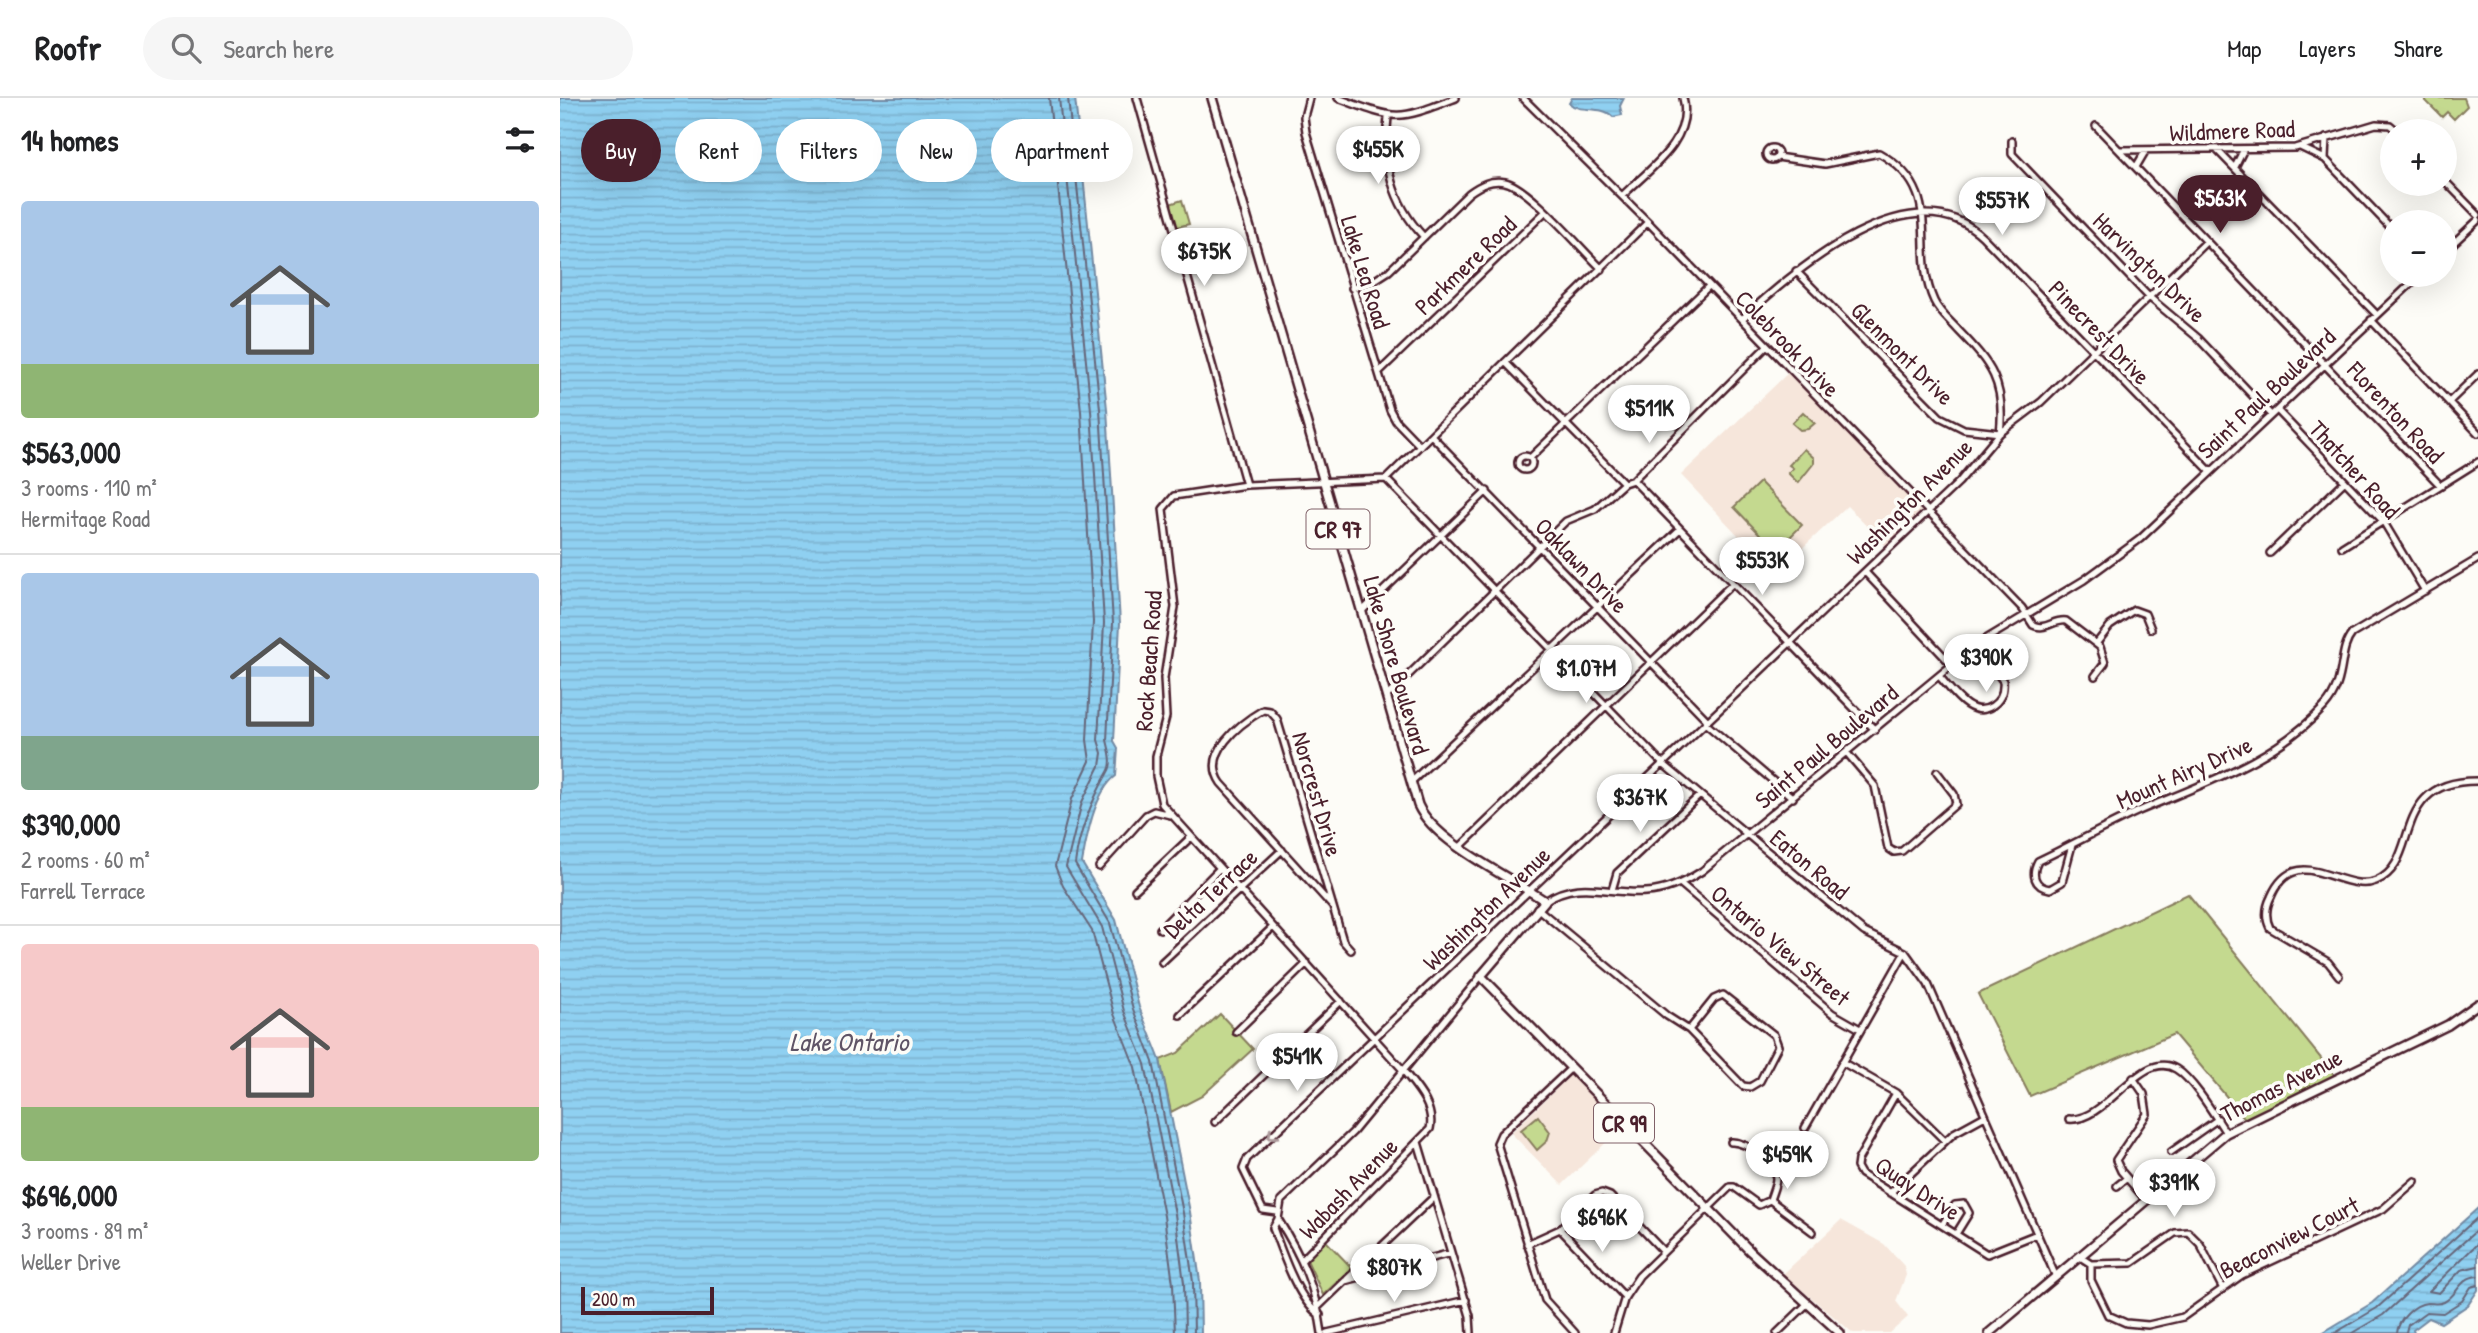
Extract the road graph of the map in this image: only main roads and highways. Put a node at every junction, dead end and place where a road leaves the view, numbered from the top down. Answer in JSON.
{"nodes":[{"id":1,"x":1212,"y":98,"type":"edge"},
{"id":2,"x":1545,"y":901,"type":"joint"},
{"id":3,"x":2478,"y":1004,"type":"edge"},
{"id":4,"x":1840,"y":1333,"type":"edge"},
{"id":5,"x":1989,"y":1333,"type":"edge"}],
"edges":[{"from":1,"to":2,"type":"main road","name":"Lake Shore Boulevard","number":"CR 97"},
{"from":2,"to":4,"type":"main road","name":"Saint Paul Boulevard","number":"CR 99"},
{"from":3,"to":5,"type":"main road","name":"Thomas Avenue"}]}
